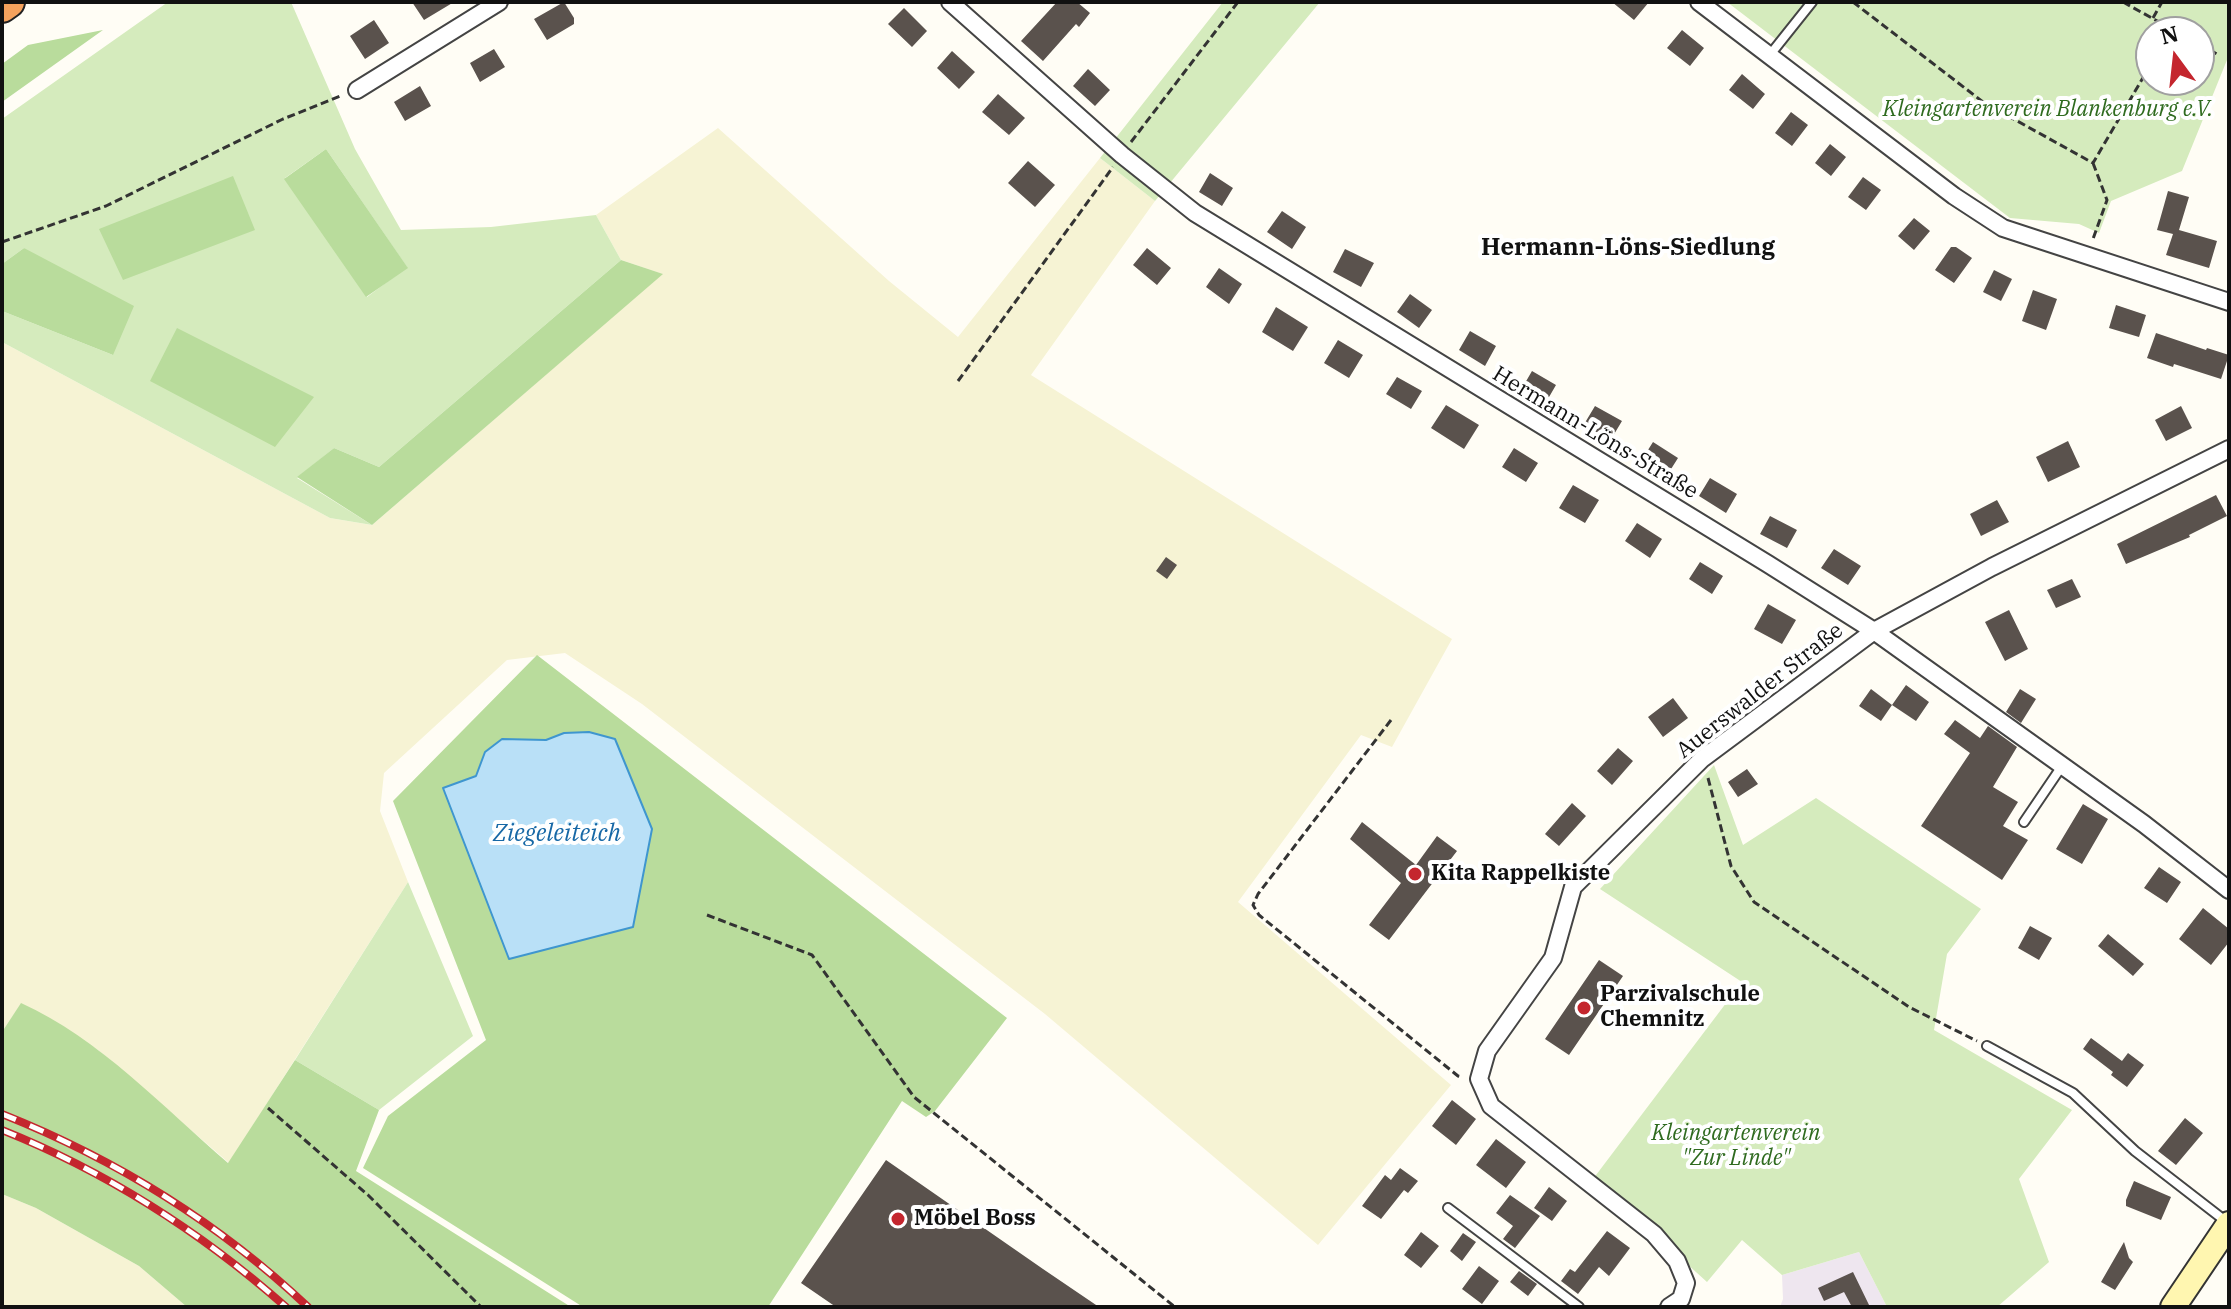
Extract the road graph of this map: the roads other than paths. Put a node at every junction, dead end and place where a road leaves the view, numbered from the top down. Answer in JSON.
{"nodes":[{"id":1,"x":9,"y":2,"type":"edge"},
{"id":2,"x":499,"y":2,"type":"edge"},
{"id":3,"x":950,"y":2,"type":"edge"},
{"id":4,"x":1699,"y":2,"type":"edge"},
{"id":5,"x":1812,"y":2,"type":"edge"},
{"id":6,"x":2,"y":7,"type":"edge"},
{"id":7,"x":1769,"y":57,"type":"junction"},
{"id":8,"x":357,"y":90,"type":"road end"},
{"id":9,"x":2229,"y":302,"type":"edge"},
{"id":10,"x":2229,"y":449,"type":"edge"},
{"id":11,"x":1874,"y":631,"type":"junction"},
{"id":12,"x":2062,"y":766,"type":"junction"},
{"id":13,"x":2024,"y":822,"type":"dead end"},
{"id":14,"x":2229,"y":890,"type":"edge"},
{"id":15,"x":1987,"y":1046,"type":"road end"},
{"id":16,"x":1448,"y":1208,"type":"dead end"},
{"id":17,"x":2229,"y":1224,"type":"edge"},
{"id":18,"x":1579,"y":1307,"type":"edge"},
{"id":19,"x":1669,"y":1307,"type":"edge"},
{"id":20,"x":2173,"y":1307,"type":"edge"}],
"edges":[{"from":1,"to":6,"type":"highway"},
{"from":2,"to":8,"type":"street"},
{"from":3,"to":11,"type":"street","name":"Hermann-Löns-Straße"},
{"from":4,"to":7,"type":"street"},
{"from":5,"to":7,"type":"lane"},
{"from":7,"to":9,"type":"street"},
{"from":10,"to":11,"type":"street","name":"Auerswalder Straße"},
{"from":11,"to":12,"type":"street","name":"Hermann-Löns-Straße"},
{"from":11,"to":19,"type":"street","name":"Auerswalder Straße"},
{"from":12,"to":13,"type":"lane"},
{"from":12,"to":14,"type":"street","name":"Hermann-Löns-Straße"},
{"from":15,"to":17,"type":"lane"},
{"from":16,"to":18,"type":"lane"},
{"from":17,"to":20,"type":"main road"}]}
